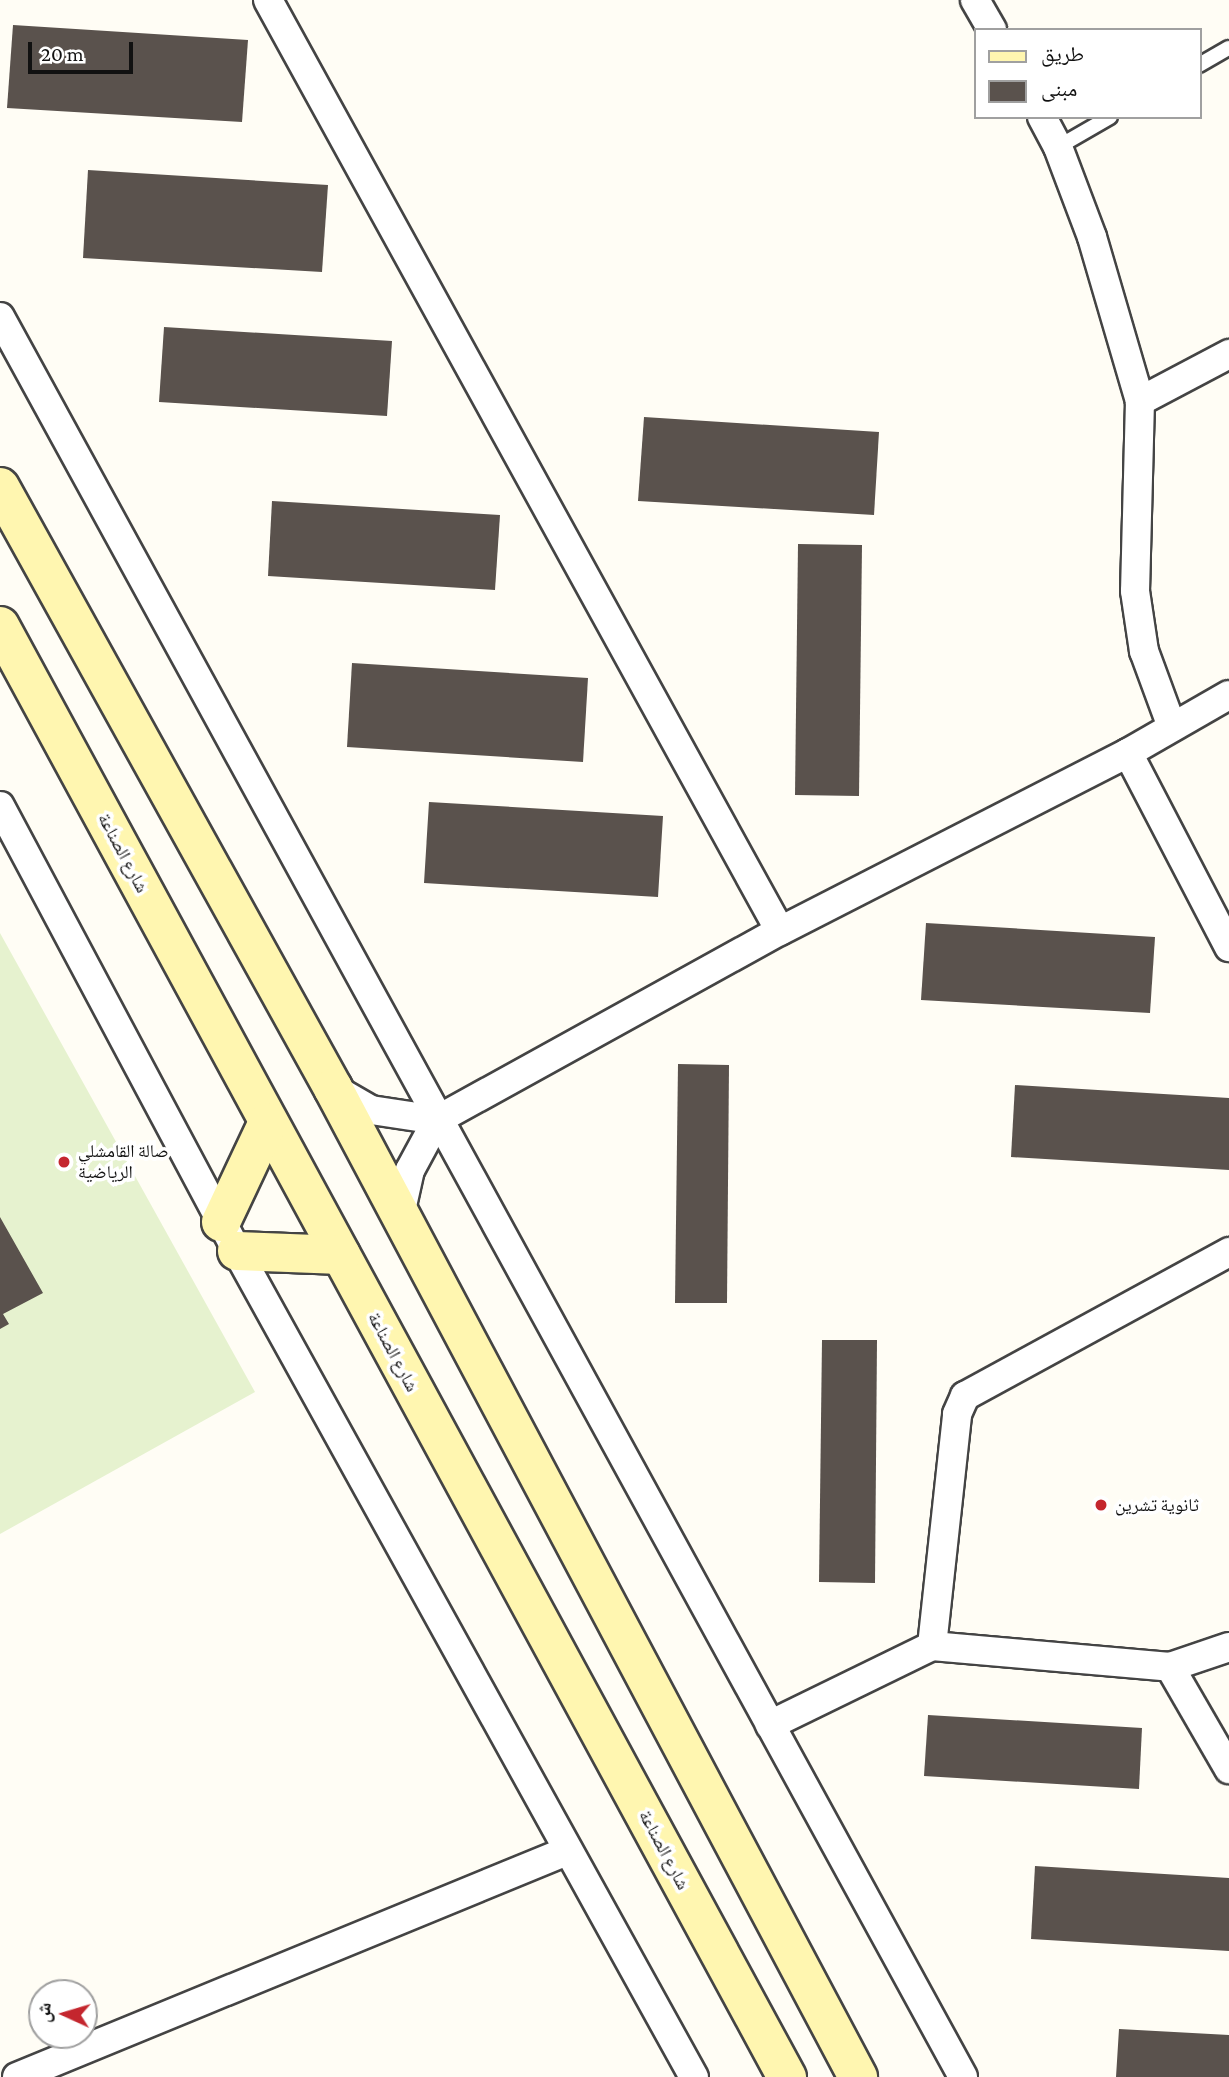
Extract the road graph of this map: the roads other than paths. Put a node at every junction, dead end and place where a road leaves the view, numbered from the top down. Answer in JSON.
{"nodes":[{"id":1,"x":268,"y":0,"type":"edge"},
{"id":2,"x":975,"y":0,"type":"edge"},
{"id":3,"x":991,"y":28,"type":"edge"},
{"id":4,"x":1229,"y":48,"type":"edge"},
{"id":5,"x":1201,"y":64,"type":"edge"},
{"id":6,"x":1043,"y":119,"type":"edge"},
{"id":7,"x":1107,"y":119,"type":"edge"},
{"id":8,"x":1058,"y":147,"type":"junction"},
{"id":9,"x":0,"y":317,"type":"edge"},
{"id":10,"x":1229,"y":354,"type":"edge"},
{"id":11,"x":1140,"y":401,"type":"junction"},
{"id":12,"x":0,"y":487,"type":"edge"},
{"id":13,"x":0,"y":626,"type":"edge"},
{"id":14,"x":1229,"y":695,"type":"edge"},
{"id":15,"x":1172,"y":727,"type":"junction"},
{"id":16,"x":1128,"y":753,"type":"junction"},
{"id":17,"x":0,"y":806,"type":"edge"},
{"id":18,"x":780,"y":931,"type":"junction"},
{"id":19,"x":1229,"y":947,"type":"edge"},
{"id":20,"x":333,"y":1088,"type":"junction"},
{"id":21,"x":437,"y":1120,"type":"junction"},
{"id":22,"x":268,"y":1122,"type":"junction"},
{"id":23,"x":400,"y":1215,"type":"junction"},
{"id":24,"x":229,"y":1236,"type":"junction"},
{"id":25,"x":1229,"y":1252,"type":"edge"},
{"id":26,"x":341,"y":1255,"type":"junction"},
{"id":27,"x":932,"y":1646,"type":"junction"},
{"id":28,"x":1229,"y":1647,"type":"edge"},
{"id":29,"x":1170,"y":1667,"type":"junction"},
{"id":30,"x":769,"y":1725,"type":"junction"},
{"id":31,"x":1229,"y":1769,"type":"edge"},
{"id":32,"x":567,"y":1851,"type":"junction"},
{"id":33,"x":17,"y":2077,"type":"edge"},
{"id":34,"x":694,"y":2077,"type":"edge"},
{"id":35,"x":787,"y":2077,"type":"edge"},
{"id":36,"x":858,"y":2077,"type":"edge"},
{"id":37,"x":963,"y":2077,"type":"edge"}],
"edges":[{"from":1,"to":18,"type":"street"},
{"from":2,"to":3,"type":"street"},
{"from":4,"to":5,"type":"lane"},
{"from":6,"to":8,"type":"street"},
{"from":7,"to":8,"type":"lane"},
{"from":8,"to":11,"type":"street"},
{"from":9,"to":21,"type":"street"},
{"from":10,"to":11,"type":"street"},
{"from":11,"to":15,"type":"street"},
{"from":12,"to":20,"type":"street"},
{"from":13,"to":22,"type":"street","name":"شارع الصناعة"},
{"from":14,"to":15,"type":"street"},
{"from":15,"to":16,"type":"street"},
{"from":16,"to":18,"type":"street"},
{"from":16,"to":19,"type":"street"},
{"from":17,"to":24,"type":"street"},
{"from":18,"to":21,"type":"street"},
{"from":20,"to":21,"type":"street"},
{"from":20,"to":23,"type":"street"},
{"from":21,"to":23,"type":"street"},
{"from":21,"to":30,"type":"street"},
{"from":22,"to":24,"type":"street"},
{"from":22,"to":26,"type":"street","name":"شارع الصناعة"},
{"from":23,"to":36,"type":"street"},
{"from":24,"to":26,"type":"street"},
{"from":24,"to":32,"type":"street"},
{"from":25,"to":27,"type":"street"},
{"from":26,"to":35,"type":"street","name":"شارع الصناعة"},
{"from":27,"to":29,"type":"street"},
{"from":27,"to":30,"type":"street"},
{"from":28,"to":29,"type":"street"},
{"from":29,"to":31,"type":"street"},
{"from":30,"to":37,"type":"street"},
{"from":32,"to":33,"type":"street"},
{"from":32,"to":34,"type":"street"}]}
